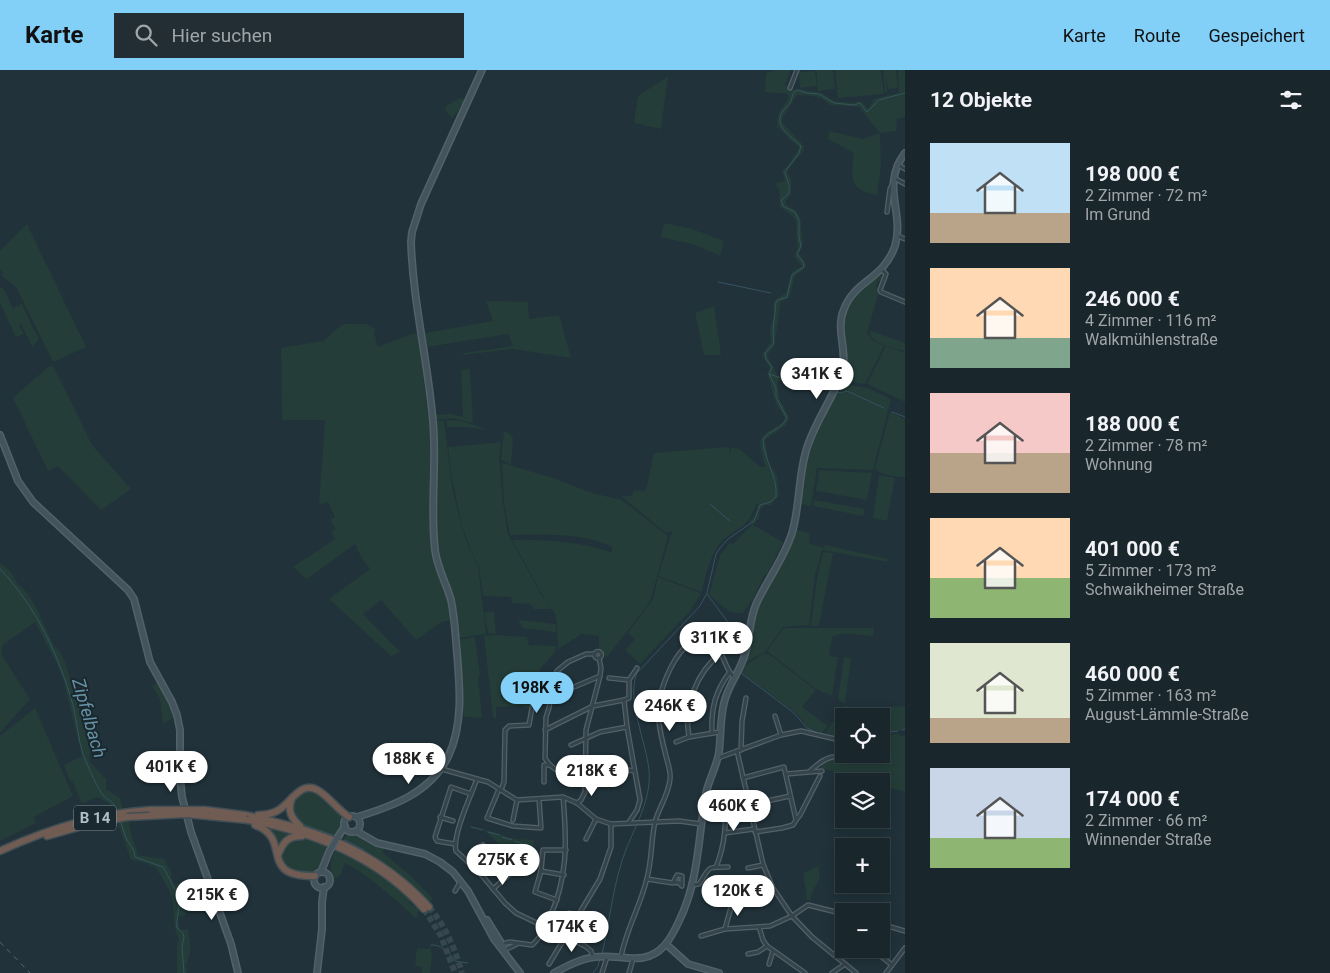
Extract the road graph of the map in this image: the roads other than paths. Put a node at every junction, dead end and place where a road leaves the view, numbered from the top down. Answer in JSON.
{"nodes":[{"id":1,"x":482,"y":70,"type":"edge"},
{"id":2,"x":797,"y":70,"type":"edge"},
{"id":3,"x":790,"y":88,"type":"dead end"},
{"id":4,"x":905,"y":153,"type":"edge"},
{"id":5,"x":897,"y":164,"type":"junction"},
{"id":6,"x":905,"y":169,"type":"edge"},
{"id":7,"x":893,"y":181,"type":"junction"},
{"id":8,"x":905,"y":184,"type":"edge"},
{"id":9,"x":887,"y":212,"type":"dead end"},
{"id":10,"x":898,"y":236,"type":"junction"},
{"id":11,"x":905,"y":239,"type":"edge"},
{"id":12,"x":882,"y":270,"type":"junction"},
{"id":13,"x":905,"y":302,"type":"edge"},
{"id":14,"x":0,"y":435,"type":"edge"},
{"id":15,"x":722,"y":653,"type":"junction"},
{"id":16,"x":637,"y":668,"type":"dead end"},
{"id":17,"x":729,"y":673,"type":"junction"},
{"id":18,"x":600,"y":676,"type":"junction"},
{"id":19,"x":734,"y":677,"type":"junction"},
{"id":20,"x":609,"y":678,"type":"dead end"},
{"id":21,"x":629,"y":680,"type":"junction"},
{"id":22,"x":574,"y":687,"type":"dead end"},
{"id":23,"x":746,"y":698,"type":"dead end"},
{"id":24,"x":624,"y":700,"type":"junction"},
{"id":25,"x":533,"y":702,"type":"dead end"},
{"id":26,"x":593,"y":706,"type":"junction"},
{"id":27,"x":775,"y":716,"type":"dead end"},
{"id":28,"x":627,"y":728,"type":"junction"},
{"id":29,"x":545,"y":730,"type":"junction"},
{"id":30,"x":712,"y":732,"type":"junction"},
{"id":31,"x":720,"y":732,"type":"junction"},
{"id":32,"x":781,"y":734,"type":"junction"},
{"id":33,"x":690,"y":737,"type":"junction"},
{"id":34,"x":585,"y":739,"type":"junction"},
{"id":35,"x":835,"y":739,"type":"edge"},
{"id":36,"x":676,"y":742,"type":"dead end"},
{"id":37,"x":571,"y":745,"type":"dead end"},
{"id":38,"x":741,"y":750,"type":"junction"},
{"id":39,"x":737,"y":751,"type":"junction"},
{"id":40,"x":835,"y":757,"type":"edge"},
{"id":41,"x":718,"y":758,"type":"junction"},
{"id":42,"x":550,"y":765,"type":"junction"},
{"id":43,"x":610,"y":767,"type":"dead end"},
{"id":44,"x":442,"y":768,"type":"junction"},
{"id":45,"x":634,"y":771,"type":"junction"},
{"id":46,"x":810,"y":771,"type":"junction"},
{"id":47,"x":822,"y":771,"type":"dead end"},
{"id":48,"x":786,"y":774,"type":"junction"},
{"id":49,"x":820,"y":776,"type":"dead end"},
{"id":50,"x":743,"y":778,"type":"junction"},
{"id":51,"x":477,"y":779,"type":"junction"},
{"id":52,"x":585,"y":780,"type":"junction"},
{"id":53,"x":544,"y":782,"type":"dead end"},
{"id":54,"x":500,"y":790,"type":"junction"},
{"id":55,"x":724,"y":793,"type":"dead end"},
{"id":56,"x":471,"y":794,"type":"junction"},
{"id":57,"x":790,"y":796,"type":"junction"},
{"id":58,"x":292,"y":797,"type":"junction"},
{"id":59,"x":563,"y":797,"type":"junction"},
{"id":60,"x":539,"y":799,"type":"junction"},
{"id":61,"x":517,"y":800,"type":"junction"},
{"id":62,"x":577,"y":803,"type":"junction"},
{"id":63,"x":749,"y":805,"type":"junction"},
{"id":64,"x":247,"y":816,"type":"junction"},
{"id":65,"x":440,"y":817,"type":"junction"},
{"id":66,"x":596,"y":819,"type":"junction"},
{"id":67,"x":513,"y":820,"type":"dead end"},
{"id":68,"x":453,"y":821,"type":"dead end"},
{"id":69,"x":656,"y":821,"type":"junction"},
{"id":70,"x":631,"y":822,"type":"junction"},
{"id":71,"x":795,"y":822,"type":"junction"},
{"id":72,"x":352,"y":824,"type":"junction"},
{"id":73,"x":611,"y":824,"type":"junction"},
{"id":74,"x":702,"y":824,"type":"junction"},
{"id":75,"x":755,"y":831,"type":"junction"},
{"id":76,"x":304,"y":832,"type":"junction"},
{"id":77,"x":725,"y":833,"type":"junction"},
{"id":78,"x":41,"y":836,"type":"junction"},
{"id":79,"x":586,"y":839,"type":"dead end"},
{"id":80,"x":455,"y":844,"type":"junction"},
{"id":81,"x":566,"y":850,"type":"junction"},
{"id":82,"x":0,"y":851,"type":"edge"},
{"id":83,"x":0,"y":855,"type":"edge"},
{"id":84,"x":278,"y":855,"type":"junction"},
{"id":85,"x":468,"y":862,"type":"junction"},
{"id":86,"x":763,"y":865,"type":"junction"},
{"id":87,"x":716,"y":867,"type":"junction"},
{"id":88,"x":728,"y":867,"type":"dead end"},
{"id":89,"x":748,"y":868,"type":"dead end"},
{"id":90,"x":541,"y":871,"type":"junction"},
{"id":91,"x":564,"y":875,"type":"junction"},
{"id":92,"x":319,"y":876,"type":"junction"},
{"id":93,"x":647,"y":879,"type":"junction"},
{"id":94,"x":461,"y":881,"type":"junction"},
{"id":95,"x":673,"y":883,"type":"dead end"},
{"id":96,"x":692,"y":885,"type":"junction"},
{"id":97,"x":322,"y":887,"type":"junction"},
{"id":98,"x":493,"y":888,"type":"junction"},
{"id":99,"x":455,"y":892,"type":"dead end"},
{"id":100,"x":557,"y":900,"type":"junction"},
{"id":101,"x":733,"y":900,"type":"dead end"},
{"id":102,"x":426,"y":908,"type":"tunnel mouth"},
{"id":103,"x":835,"y":912,"type":"edge"},
{"id":104,"x":568,"y":913,"type":"dead end"},
{"id":105,"x":578,"y":915,"type":"junction"},
{"id":106,"x":792,"y":916,"type":"junction"},
{"id":107,"x":546,"y":927,"type":"junction"},
{"id":108,"x":759,"y":927,"type":"junction"},
{"id":109,"x":890,"y":927,"type":"edge"},
{"id":110,"x":725,"y":929,"type":"junction"},
{"id":111,"x":905,"y":931,"type":"edge"},
{"id":112,"x":565,"y":936,"type":"junction"},
{"id":113,"x":701,"y":936,"type":"dead end"},
{"id":114,"x":518,"y":944,"type":"junction"},
{"id":115,"x":500,"y":945,"type":"junction"},
{"id":116,"x":664,"y":946,"type":"junction"},
{"id":117,"x":767,"y":946,"type":"junction"},
{"id":118,"x":905,"y":948,"type":"edge"},
{"id":119,"x":504,"y":951,"type":"junction"},
{"id":120,"x":773,"y":951,"type":"junction"},
{"id":121,"x":748,"y":954,"type":"dead end"},
{"id":122,"x":606,"y":956,"type":"junction"},
{"id":123,"x":595,"y":957,"type":"junction"},
{"id":124,"x":621,"y":958,"type":"junction"},
{"id":125,"x":883,"y":958,"type":"edge"},
{"id":126,"x":633,"y":959,"type":"junction"},
{"id":127,"x":549,"y":964,"type":"dead end"},
{"id":128,"x":769,"y":964,"type":"dead end"},
{"id":129,"x":845,"y":964,"type":"junction"},
{"id":130,"x":892,"y":966,"type":"junction"},
{"id":131,"x":696,"y":970,"type":"edge"},
{"id":132,"x":800,"y":972,"type":"edge"},
{"id":133,"x":238,"y":973,"type":"edge"},
{"id":134,"x":317,"y":973,"type":"edge"},
{"id":135,"x":522,"y":973,"type":"edge"},
{"id":136,"x":554,"y":973,"type":"edge"},
{"id":137,"x":602,"y":973,"type":"edge"},
{"id":138,"x":630,"y":973,"type":"edge"},
{"id":139,"x":719,"y":973,"type":"edge"},
{"id":140,"x":804,"y":973,"type":"edge"},
{"id":141,"x":833,"y":973,"type":"edge"},
{"id":142,"x":856,"y":973,"type":"edge"},
{"id":143,"x":886,"y":973,"type":"edge"}],
"edges":[{"from":1,"to":44,"type":"main road"},
{"from":2,"to":3,"type":"street"},
{"from":4,"to":5,"type":"main road"},
{"from":5,"to":6,"type":"street"},
{"from":5,"to":7,"type":"main road"},
{"from":7,"to":8,"type":"street"},
{"from":7,"to":9,"type":"street"},
{"from":7,"to":10,"type":"main road"},
{"from":10,"to":11,"type":"street"},
{"from":10,"to":12,"type":"main road"},
{"from":12,"to":13,"type":"street"},
{"from":12,"to":19,"type":"main road"},
{"from":14,"to":133,"type":"main road"},
{"from":15,"to":17,"type":"street"},
{"from":15,"to":33,"type":"street"},
{"from":15,"to":69,"type":"street"},
{"from":16,"to":21,"type":"street"},
{"from":17,"to":19,"type":"street"},
{"from":17,"to":30,"type":"street"},
{"from":18,"to":22,"type":"street"},
{"from":18,"to":26,"type":"street"},
{"from":18,"to":29,"type":"street"},
{"from":19,"to":31,"type":"main road"},
{"from":20,"to":21,"type":"street"},
{"from":21,"to":24,"type":"street"},
{"from":23,"to":38,"type":"street"},
{"from":24,"to":26,"type":"street"},
{"from":24,"to":28,"type":"street"},
{"from":25,"to":54,"type":"street"},
{"from":26,"to":29,"type":"street"},
{"from":26,"to":34,"type":"street"},
{"from":27,"to":32,"type":"street"},
{"from":28,"to":34,"type":"street"},
{"from":28,"to":45,"type":"street"},
{"from":29,"to":42,"type":"street"},
{"from":30,"to":31,"type":"street"},
{"from":30,"to":33,"type":"street"},
{"from":31,"to":41,"type":"main road"},
{"from":32,"to":35,"type":"street"},
{"from":32,"to":38,"type":"street"},
{"from":33,"to":36,"type":"street"},
{"from":34,"to":37,"type":"street"},
{"from":34,"to":52,"type":"street"},
{"from":38,"to":39,"type":"street"},
{"from":39,"to":41,"type":"street"},
{"from":39,"to":50,"type":"street"},
{"from":40,"to":46,"type":"street"},
{"from":41,"to":74,"type":"main road"},
{"from":42,"to":52,"type":"street"},
{"from":42,"to":53,"type":"street"},
{"from":43,"to":45,"type":"street"},
{"from":44,"to":51,"type":"street"},
{"from":44,"to":72,"type":"main road"},
{"from":45,"to":70,"type":"street"},
{"from":46,"to":47,"type":"street"},
{"from":46,"to":48,"type":"street"},
{"from":48,"to":50,"type":"street"},
{"from":48,"to":57,"type":"street"},
{"from":49,"to":71,"type":"street"},
{"from":50,"to":63,"type":"street"},
{"from":51,"to":54,"type":"street"},
{"from":51,"to":56,"type":"street"},
{"from":52,"to":62,"type":"street"},
{"from":54,"to":60,"type":"street"},
{"from":54,"to":61,"type":"street"},
{"from":55,"to":77,"type":"street"},
{"from":56,"to":65,"type":"street"},
{"from":56,"to":80,"type":"street"},
{"from":57,"to":63,"type":"street"},
{"from":57,"to":71,"type":"street"},
{"from":58,"to":64,"type":"highway"},
{"from":58,"to":72,"type":"highway"},
{"from":58,"to":76,"type":"highway"},
{"from":59,"to":60,"type":"street"},
{"from":59,"to":62,"type":"street"},
{"from":59,"to":81,"type":"street"},
{"from":60,"to":61,"type":"street"},
{"from":61,"to":67,"type":"street"},
{"from":62,"to":66,"type":"street"},
{"from":63,"to":75,"type":"street"},
{"from":64,"to":76,"type":"highway","number":"B 14"},
{"from":64,"to":78,"type":"highway","number":"B 14","bridge":true},
{"from":64,"to":84,"type":"highway"},
{"from":65,"to":68,"type":"street"},
{"from":65,"to":80,"type":"street"},
{"from":66,"to":73,"type":"street"},
{"from":66,"to":79,"type":"street"},
{"from":69,"to":70,"type":"street"},
{"from":69,"to":74,"type":"street"},
{"from":69,"to":93,"type":"street"},
{"from":70,"to":73,"type":"street"},
{"from":71,"to":75,"type":"street"},
{"from":72,"to":92,"type":"main road","bridge":true},
{"from":72,"to":94,"type":"main road"},
{"from":73,"to":105,"type":"street"},
{"from":74,"to":96,"type":"main road"},
{"from":75,"to":77,"type":"street"},
{"from":75,"to":86,"type":"street"},
{"from":76,"to":84,"type":"highway"},
{"from":76,"to":102,"type":"highway","number":"B 14"},
{"from":77,"to":87,"type":"street"},
{"from":78,"to":82,"type":"highway","number":"B 14"},
{"from":78,"to":83,"type":"highway","number":"B 14"},
{"from":80,"to":85,"type":"street"},
{"from":81,"to":90,"type":"street"},
{"from":81,"to":91,"type":"street"},
{"from":84,"to":92,"type":"highway"},
{"from":85,"to":98,"type":"street"},
{"from":85,"to":98,"type":"street"},
{"from":86,"to":89,"type":"street"},
{"from":86,"to":106,"type":"street"},
{"from":87,"to":88,"type":"street"},
{"from":87,"to":96,"type":"street"},
{"from":90,"to":91,"type":"street"},
{"from":90,"to":100,"type":"street"},
{"from":91,"to":100,"type":"street"},
{"from":92,"to":97,"type":"main road"},
{"from":92,"to":97,"type":"main road"},
{"from":93,"to":95,"type":"street"},
{"from":93,"to":124,"type":"street"},
{"from":94,"to":99,"type":"street"},
{"from":94,"to":115,"type":"main road"},
{"from":96,"to":116,"type":"main road"},
{"from":97,"to":134,"type":"main road"},
{"from":98,"to":107,"type":"street"},
{"from":100,"to":107,"type":"street"},
{"from":101,"to":110,"type":"street"},
{"from":103,"to":106,"type":"street"},
{"from":104,"to":105,"type":"street"},
{"from":105,"to":112,"type":"street"},
{"from":106,"to":108,"type":"street"},
{"from":106,"to":129,"type":"street"},
{"from":107,"to":112,"type":"street"},
{"from":107,"to":114,"type":"street"},
{"from":108,"to":110,"type":"street"},
{"from":108,"to":117,"type":"street"},
{"from":109,"to":111,"type":"street"},
{"from":110,"to":113,"type":"street"},
{"from":112,"to":123,"type":"street"},
{"from":112,"to":127,"type":"street"},
{"from":114,"to":115,"type":"street"},
{"from":114,"to":119,"type":"street"},
{"from":115,"to":119,"type":"main road"},
{"from":116,"to":126,"type":"main road"},
{"from":116,"to":131,"type":"main road"},
{"from":117,"to":120,"type":"street"},
{"from":117,"to":121,"type":"street"},
{"from":118,"to":130,"type":"street"},
{"from":119,"to":135,"type":"main road"},
{"from":120,"to":128,"type":"street"},
{"from":120,"to":132,"type":"street"},
{"from":122,"to":123,"type":"main road"},
{"from":122,"to":124,"type":"main road"},
{"from":122,"to":137,"type":"street"},
{"from":123,"to":136,"type":"main road"},
{"from":124,"to":126,"type":"main road"},
{"from":125,"to":130,"type":"street"},
{"from":126,"to":138,"type":"street"},
{"from":129,"to":141,"type":"street"},
{"from":129,"to":142,"type":"street"},
{"from":130,"to":143,"type":"street"},
{"from":131,"to":139,"type":"main road"},
{"from":132,"to":140,"type":"street"}]}
